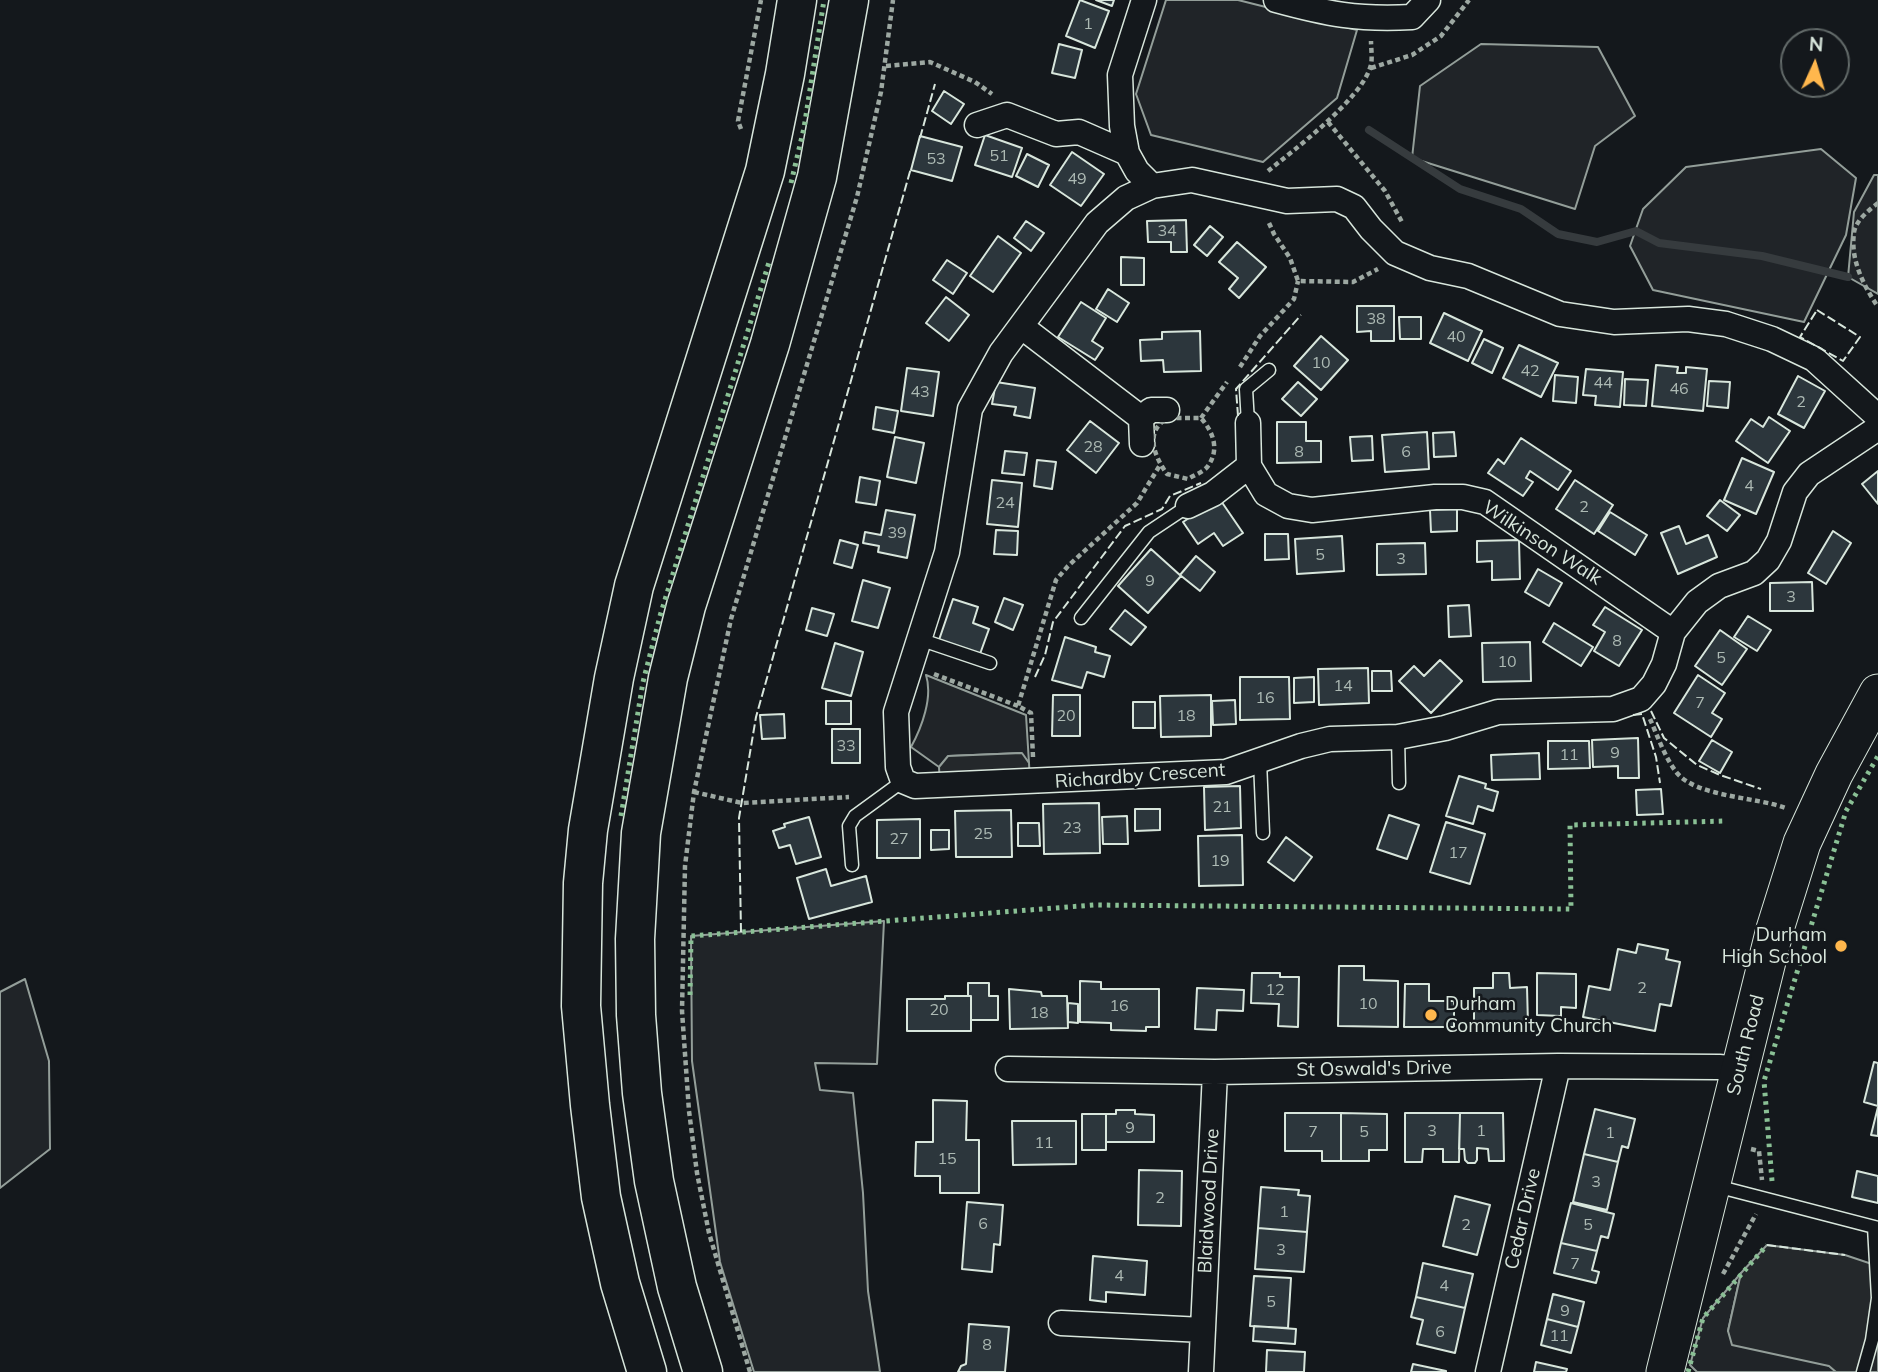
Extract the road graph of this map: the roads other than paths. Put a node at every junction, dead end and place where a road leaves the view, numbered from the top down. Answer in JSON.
{"nodes":[{"id":1,"x":797,"y":0,"type":"edge"},
{"id":2,"x":849,"y":0,"type":"edge"},
{"id":3,"x":1144,"y":0,"type":"edge"},
{"id":4,"x":1276,"y":0,"type":"edge"},
{"id":5,"x":1428,"y":0,"type":"edge"},
{"id":6,"x":977,"y":125,"type":"dead end"},
{"id":7,"x":1127,"y":153,"type":"junction"},
{"id":8,"x":1152,"y":186,"type":"junction"},
{"id":9,"x":1022,"y":327,"type":"junction"},
{"id":10,"x":1269,"y":370,"type":"dead end"},
{"id":11,"x":1167,"y":410,"type":"dead end"},
{"id":12,"x":1878,"y":417,"type":"edge"},
{"id":13,"x":1141,"y":418,"type":"junction"},
{"id":14,"x":1248,"y":423,"type":"joint"},
{"id":15,"x":1878,"y":428,"type":"edge"},
{"id":16,"x":1142,"y":444,"type":"dead end"},
{"id":17,"x":1249,"y":466,"type":"junction"},
{"id":18,"x":1188,"y":506,"type":"joint"},
{"id":19,"x":1081,"y":618,"type":"dead end"},
{"id":20,"x":1674,"y":632,"type":"junction"},
{"id":21,"x":919,"y":639,"type":"junction"},
{"id":22,"x":990,"y":663,"type":"dead end"},
{"id":23,"x":1878,"y":693,"type":"edge"},
{"id":24,"x":1398,"y":737,"type":"junction"},
{"id":25,"x":1260,"y":761,"type":"junction"},
{"id":26,"x":1399,"y":783,"type":"dead end"},
{"id":27,"x":894,"y":788,"type":"junction"},
{"id":28,"x":1263,"y":833,"type":"dead end"},
{"id":29,"x":852,"y":865,"type":"dead end"},
{"id":30,"x":1558,"y":1066,"type":"junction"},
{"id":31,"x":1008,"y":1069,"type":"dead end"},
{"id":32,"x":1740,"y":1069,"type":"junction"},
{"id":33,"x":1215,"y":1072,"type":"junction"},
{"id":34,"x":1711,"y":1184,"type":"junction"},
{"id":35,"x":1876,"y":1227,"type":"edge"},
{"id":36,"x":1061,"y":1323,"type":"dead end"},
{"id":37,"x":1203,"y":1330,"type":"junction"},
{"id":38,"x":647,"y":1372,"type":"edge"},
{"id":39,"x":704,"y":1372,"type":"edge"},
{"id":40,"x":1200,"y":1372,"type":"edge"},
{"id":41,"x":1488,"y":1372,"type":"edge"},
{"id":42,"x":1665,"y":1372,"type":"edge"},
{"id":43,"x":1863,"y":1372,"type":"edge"}],
"edges":[{"from":1,"to":38,"type":"highway"},
{"from":2,"to":39,"type":"highway"},
{"from":3,"to":7,"type":"street"},
{"from":4,"to":5,"type":"street"},
{"from":6,"to":7,"type":"street"},
{"from":7,"to":8,"type":"street"},
{"from":8,"to":9,"type":"street"},
{"from":8,"to":12,"type":"street"},
{"from":9,"to":13,"type":"street"},
{"from":9,"to":21,"type":"street"},
{"from":10,"to":14,"type":"lane"},
{"from":11,"to":13,"type":"street"},
{"from":13,"to":16,"type":"street"},
{"from":14,"to":17,"type":"street"},
{"from":15,"to":20,"type":"street"},
{"from":17,"to":18,"type":"street"},
{"from":17,"to":20,"type":"street","name":"Wilkinson Walk"},
{"from":18,"to":19,"type":"lane"},
{"from":20,"to":24,"type":"street","name":"Richardby Crescent"},
{"from":21,"to":22,"type":"lane"},
{"from":21,"to":27,"type":"street"},
{"from":23,"to":32,"type":"main road","name":"South Road"},
{"from":24,"to":25,"type":"street","name":"Richardby Crescent"},
{"from":24,"to":26,"type":"lane"},
{"from":25,"to":27,"type":"street","name":"Richardby Crescent"},
{"from":25,"to":28,"type":"lane"},
{"from":27,"to":29,"type":"lane"},
{"from":30,"to":32,"type":"street","name":"St Oswald's Drive"},
{"from":30,"to":33,"type":"street","name":"St Oswald's Drive"},
{"from":30,"to":41,"type":"street","name":"Cedar Drive"},
{"from":31,"to":33,"type":"street","name":"St Oswald's Drive"},
{"from":32,"to":34,"type":"main road","name":"South Road"},
{"from":33,"to":37,"type":"street","name":"Blaidwood Drive"},
{"from":34,"to":35,"type":"lane"},
{"from":34,"to":42,"type":"main road","name":"South Road"},
{"from":35,"to":43,"type":"lane"},
{"from":36,"to":37,"type":"street"},
{"from":37,"to":40,"type":"street","name":"Blaidwood Drive"}]}
